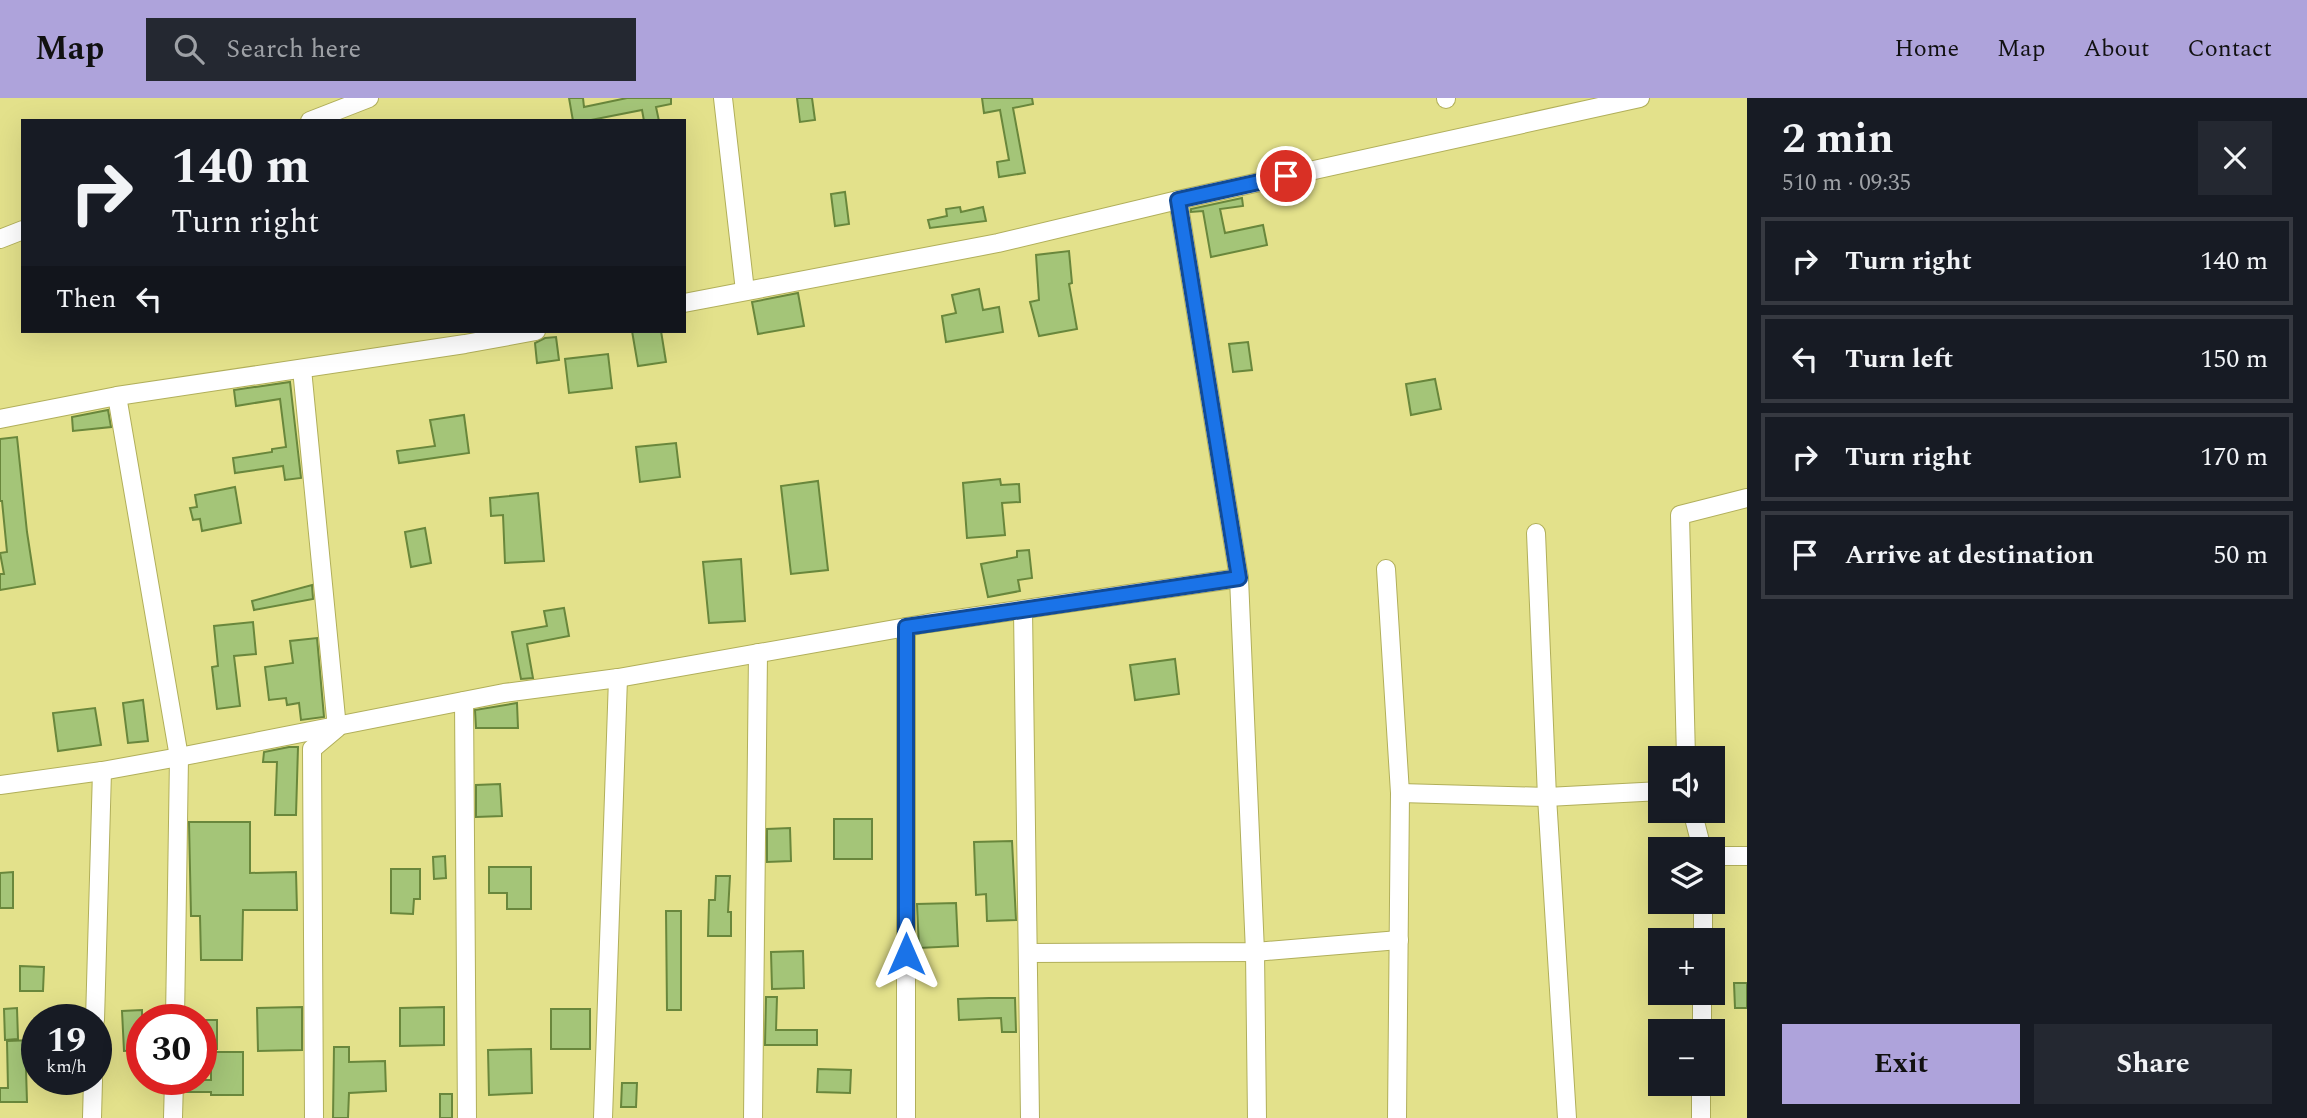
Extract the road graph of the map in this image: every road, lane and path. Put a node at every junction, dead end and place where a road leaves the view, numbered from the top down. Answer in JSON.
{"nodes":[{"id":1,"x":369,"y":98,"type":"edge"},
{"id":2,"x":723,"y":98,"type":"edge"},
{"id":3,"x":1640,"y":98,"type":"edge"},
{"id":4,"x":315,"y":119,"type":"edge"},
{"id":5,"x":1178,"y":200,"type":"junction"},
{"id":6,"x":21,"y":231,"type":"edge"},
{"id":7,"x":0,"y":239,"type":"edge"},
{"id":8,"x":745,"y":291,"type":"junction"},
{"id":9,"x":686,"y":303,"type":"edge"},
{"id":10,"x":525,"y":333,"type":"edge"},
{"id":11,"x":302,"y":369,"type":"junction"},
{"id":12,"x":117,"y":396,"type":"junction"},
{"id":13,"x":0,"y":419,"type":"edge"},
{"id":14,"x":1747,"y":498,"type":"edge"},
{"id":15,"x":1536,"y":533,"type":"dead end"},
{"id":16,"x":1386,"y":569,"type":"dead end"},
{"id":17,"x":1239,"y":578,"type":"junction"},
{"id":18,"x":1023,"y":610,"type":"junction"},
{"id":19,"x":906,"y":627,"type":"junction"},
{"id":20,"x":758,"y":653,"type":"junction"},
{"id":21,"x":618,"y":678,"type":"junction"},
{"id":22,"x":464,"y":701,"type":"junction"},
{"id":23,"x":337,"y":728,"type":"junction"},
{"id":24,"x":1686,"y":746,"type":"edge"},
{"id":25,"x":179,"y":757,"type":"junction"},
{"id":26,"x":102,"y":771,"type":"junction"},
{"id":27,"x":0,"y":785,"type":"edge"},
{"id":28,"x":1648,"y":792,"type":"edge"},
{"id":29,"x":1400,"y":793,"type":"junction"},
{"id":30,"x":1547,"y":797,"type":"junction"},
{"id":31,"x":1725,"y":856,"type":"edge"},
{"id":32,"x":1747,"y":856,"type":"edge"},
{"id":33,"x":1399,"y":940,"type":"junction"},
{"id":34,"x":1255,"y":952,"type":"junction"},
{"id":35,"x":1028,"y":953,"type":"junction"},
{"id":36,"x":95,"y":1004,"type":"edge"},
{"id":37,"x":174,"y":1004,"type":"edge"},
{"id":38,"x":93,"y":1095,"type":"edge"},
{"id":39,"x":174,"y":1095,"type":"edge"},
{"id":40,"x":1701,"y":1096,"type":"edge"},
{"id":41,"x":92,"y":1118,"type":"edge"},
{"id":42,"x":173,"y":1118,"type":"edge"},
{"id":43,"x":314,"y":1118,"type":"edge"},
{"id":44,"x":467,"y":1118,"type":"edge"},
{"id":45,"x":603,"y":1118,"type":"edge"},
{"id":46,"x":753,"y":1118,"type":"edge"},
{"id":47,"x":906,"y":1118,"type":"edge"},
{"id":48,"x":1030,"y":1118,"type":"edge"},
{"id":49,"x":1257,"y":1118,"type":"edge"},
{"id":50,"x":1397,"y":1118,"type":"edge"},
{"id":51,"x":1567,"y":1118,"type":"edge"},
{"id":52,"x":1701,"y":1118,"type":"edge"}],
"edges":[{"from":1,"to":4,"type":"street"},
{"from":2,"to":8,"type":"street"},
{"from":3,"to":5,"type":"street"},
{"from":5,"to":8,"type":"street"},
{"from":5,"to":17,"type":"street"},
{"from":6,"to":7,"type":"street"},
{"from":8,"to":9,"type":"street"},
{"from":10,"to":11,"type":"street"},
{"from":11,"to":12,"type":"street"},
{"from":11,"to":23,"type":"street"},
{"from":12,"to":13,"type":"street"},
{"from":12,"to":25,"type":"street"},
{"from":14,"to":24,"type":"street"},
{"from":15,"to":30,"type":"street"},
{"from":16,"to":29,"type":"street"},
{"from":17,"to":18,"type":"street"},
{"from":17,"to":34,"type":"street"},
{"from":18,"to":19,"type":"street"},
{"from":18,"to":35,"type":"street"},
{"from":19,"to":20,"type":"street"},
{"from":19,"to":47,"type":"street"},
{"from":20,"to":21,"type":"street"},
{"from":20,"to":46,"type":"street"},
{"from":21,"to":22,"type":"street"},
{"from":21,"to":45,"type":"street"},
{"from":22,"to":23,"type":"street"},
{"from":22,"to":44,"type":"street"},
{"from":23,"to":25,"type":"street"},
{"from":23,"to":43,"type":"street"},
{"from":25,"to":26,"type":"street"},
{"from":25,"to":37,"type":"street"},
{"from":26,"to":27,"type":"street"},
{"from":26,"to":36,"type":"street"},
{"from":28,"to":30,"type":"street"},
{"from":29,"to":30,"type":"street"},
{"from":29,"to":33,"type":"street"},
{"from":30,"to":51,"type":"street"},
{"from":31,"to":32,"type":"street"},
{"from":33,"to":34,"type":"street"},
{"from":33,"to":50,"type":"street"},
{"from":34,"to":35,"type":"street"},
{"from":34,"to":49,"type":"street"},
{"from":35,"to":48,"type":"street"},
{"from":38,"to":41,"type":"street"},
{"from":39,"to":42,"type":"street"},
{"from":40,"to":52,"type":"street"}]}
